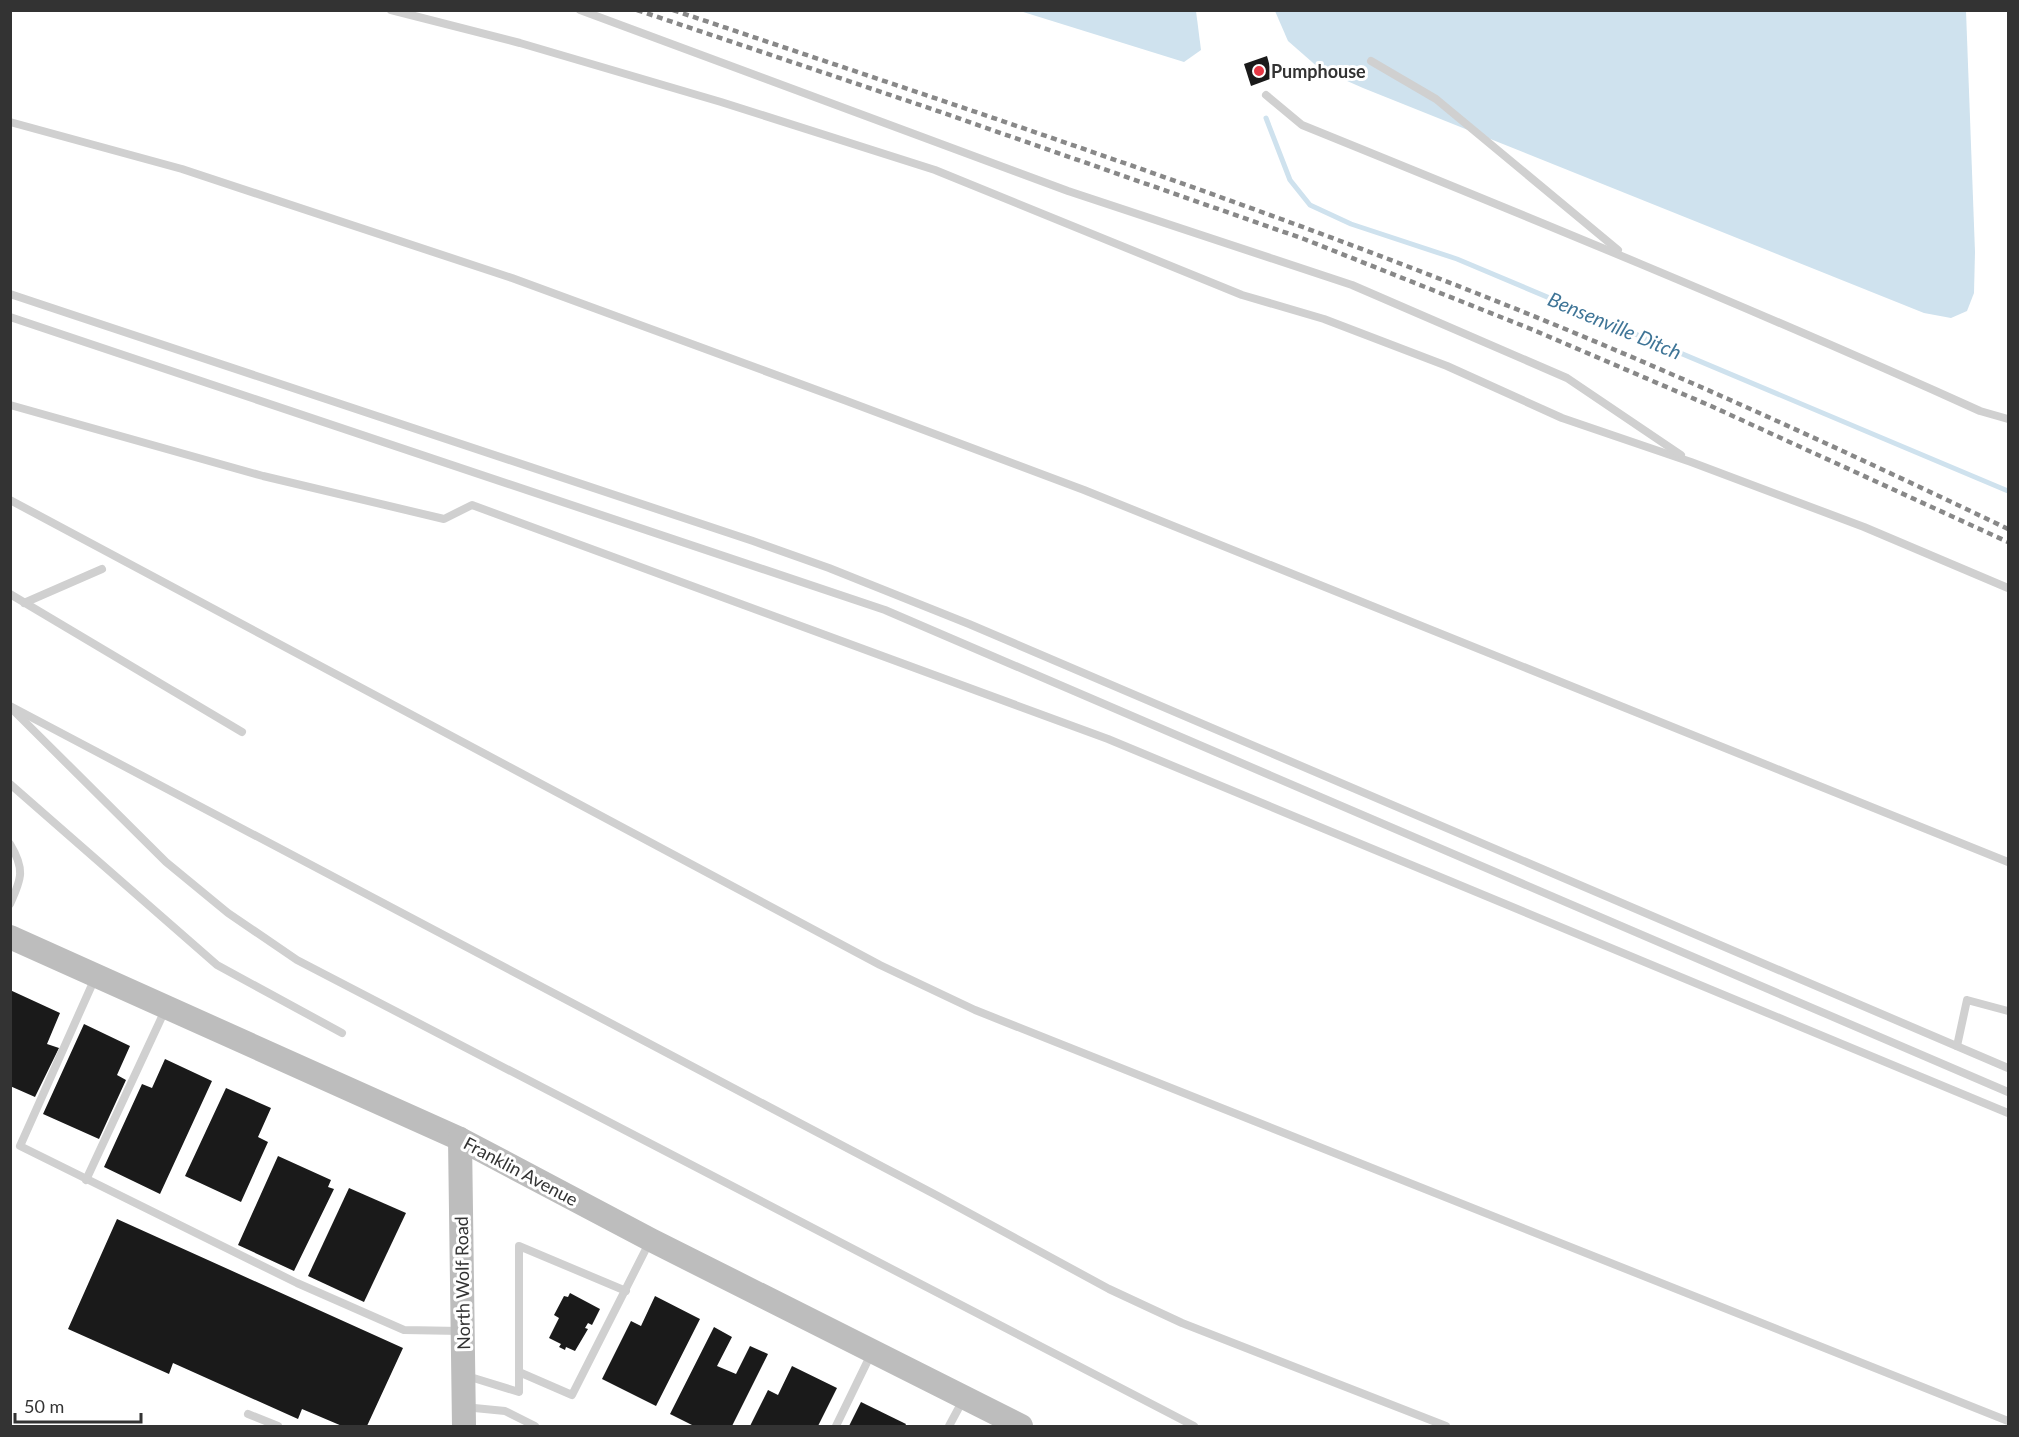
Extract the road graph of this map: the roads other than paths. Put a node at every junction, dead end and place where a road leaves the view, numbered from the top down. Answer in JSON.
{"nodes":[{"id":1,"x":391,"y":10,"type":"edge"},
{"id":2,"x":580,"y":10,"type":"edge"},
{"id":3,"x":1371,"y":61,"type":"dead end"},
{"id":4,"x":1266,"y":95,"type":"dead end"},
{"id":5,"x":10,"y":122,"type":"edge"},
{"id":6,"x":1626,"y":256,"type":"junction"},
{"id":7,"x":10,"y":294,"type":"edge"},
{"id":8,"x":10,"y":317,"type":"edge"},
{"id":9,"x":10,"y":405,"type":"edge"},
{"id":10,"x":2008,"y":419,"type":"edge"},
{"id":11,"x":1691,"y":462,"type":"junction"},
{"id":12,"x":10,"y":500,"type":"edge"},
{"id":13,"x":102,"y":569,"type":"dead end"},
{"id":14,"x":2008,"y":588,"type":"edge"},
{"id":15,"x":10,"y":594,"type":"edge"},
{"id":16,"x":24,"y":603,"type":"junction"},
{"id":17,"x":10,"y":707,"type":"edge"},
{"id":18,"x":242,"y":732,"type":"dead end"},
{"id":19,"x":10,"y":784,"type":"edge"},
{"id":20,"x":10,"y":844,"type":"edge"},
{"id":21,"x":2008,"y":862,"type":"edge"},
{"id":22,"x":10,"y":904,"type":"edge"},
{"id":23,"x":10,"y":937,"type":"edge"},
{"id":24,"x":96,"y":974,"type":"junction"},
{"id":25,"x":167,"y":1005,"type":"junction"},
{"id":26,"x":2008,"y":1011,"type":"edge"},
{"id":27,"x":342,"y":1033,"type":"dead end"},
{"id":28,"x":1957,"y":1046,"type":"junction"},
{"id":29,"x":2008,"y":1068,"type":"edge"},
{"id":30,"x":2008,"y":1092,"type":"edge"},
{"id":31,"x":2008,"y":1113,"type":"edge"},
{"id":32,"x":460,"y":1139,"type":"junction"},
{"id":33,"x":86,"y":1180,"type":"junction"},
{"id":34,"x":651,"y":1240,"type":"junction"},
{"id":35,"x":626,"y":1291,"type":"junction"},
{"id":36,"x":462,"y":1331,"type":"junction"},
{"id":37,"x":872,"y":1352,"type":"junction"},
{"id":38,"x":519,"y":1372,"type":"junction"},
{"id":39,"x":463,"y":1375,"type":"junction"},
{"id":40,"x":964,"y":1398,"type":"junction"},
{"id":41,"x":248,"y":1414,"type":"dead end"},
{"id":42,"x":464,"y":1417,"type":"edge"},
{"id":43,"x":2008,"y":1420,"type":"edge"},
{"id":44,"x":278,"y":1426,"type":"edge"},
{"id":45,"x":535,"y":1426,"type":"edge"},
{"id":46,"x":836,"y":1426,"type":"edge"},
{"id":47,"x":949,"y":1426,"type":"edge"},
{"id":48,"x":1021,"y":1426,"type":"edge"},
{"id":49,"x":1194,"y":1426,"type":"edge"},
{"id":50,"x":1446,"y":1426,"type":"edge"}],
"edges":[{"from":1,"to":11,"type":"lane"},
{"from":2,"to":11,"type":"lane"},
{"from":3,"to":6,"type":"lane"},
{"from":4,"to":6,"type":"lane"},
{"from":5,"to":21,"type":"lane"},
{"from":6,"to":10,"type":"lane"},
{"from":7,"to":28,"type":"lane"},
{"from":8,"to":30,"type":"lane"},
{"from":9,"to":31,"type":"lane"},
{"from":11,"to":14,"type":"lane"},
{"from":12,"to":43,"type":"lane"},
{"from":13,"to":16,"type":"lane"},
{"from":15,"to":16,"type":"lane"},
{"from":16,"to":18,"type":"lane"},
{"from":17,"to":49,"type":"lane"},
{"from":17,"to":50,"type":"lane"},
{"from":19,"to":27,"type":"lane"},
{"from":20,"to":22,"type":"lane"},
{"from":23,"to":24,"type":"main road","name":"Franklin Avenue"},
{"from":24,"to":25,"type":"main road","name":"Franklin Avenue"},
{"from":24,"to":33,"type":"lane"},
{"from":25,"to":32,"type":"main road","name":"Franklin Avenue"},
{"from":25,"to":33,"type":"lane"},
{"from":26,"to":28,"type":"lane"},
{"from":28,"to":29,"type":"lane"},
{"from":32,"to":34,"type":"main road","name":"Franklin Avenue"},
{"from":32,"to":36,"type":"main road","name":"North Wolf Road"},
{"from":33,"to":36,"type":"lane"},
{"from":34,"to":35,"type":"lane"},
{"from":34,"to":37,"type":"main road","name":"Franklin Avenue"},
{"from":35,"to":38,"type":"lane"},
{"from":35,"to":38,"type":"lane"},
{"from":36,"to":39,"type":"main road","name":"North Wolf Road"},
{"from":37,"to":40,"type":"main road","name":"Franklin Avenue"},
{"from":37,"to":46,"type":"lane"},
{"from":38,"to":39,"type":"lane"},
{"from":39,"to":42,"type":"main road","name":"North Wolf Road"},
{"from":40,"to":47,"type":"lane"},
{"from":40,"to":48,"type":"main road","name":"Franklin Avenue"},
{"from":41,"to":44,"type":"lane"},
{"from":42,"to":45,"type":"lane"}]}
